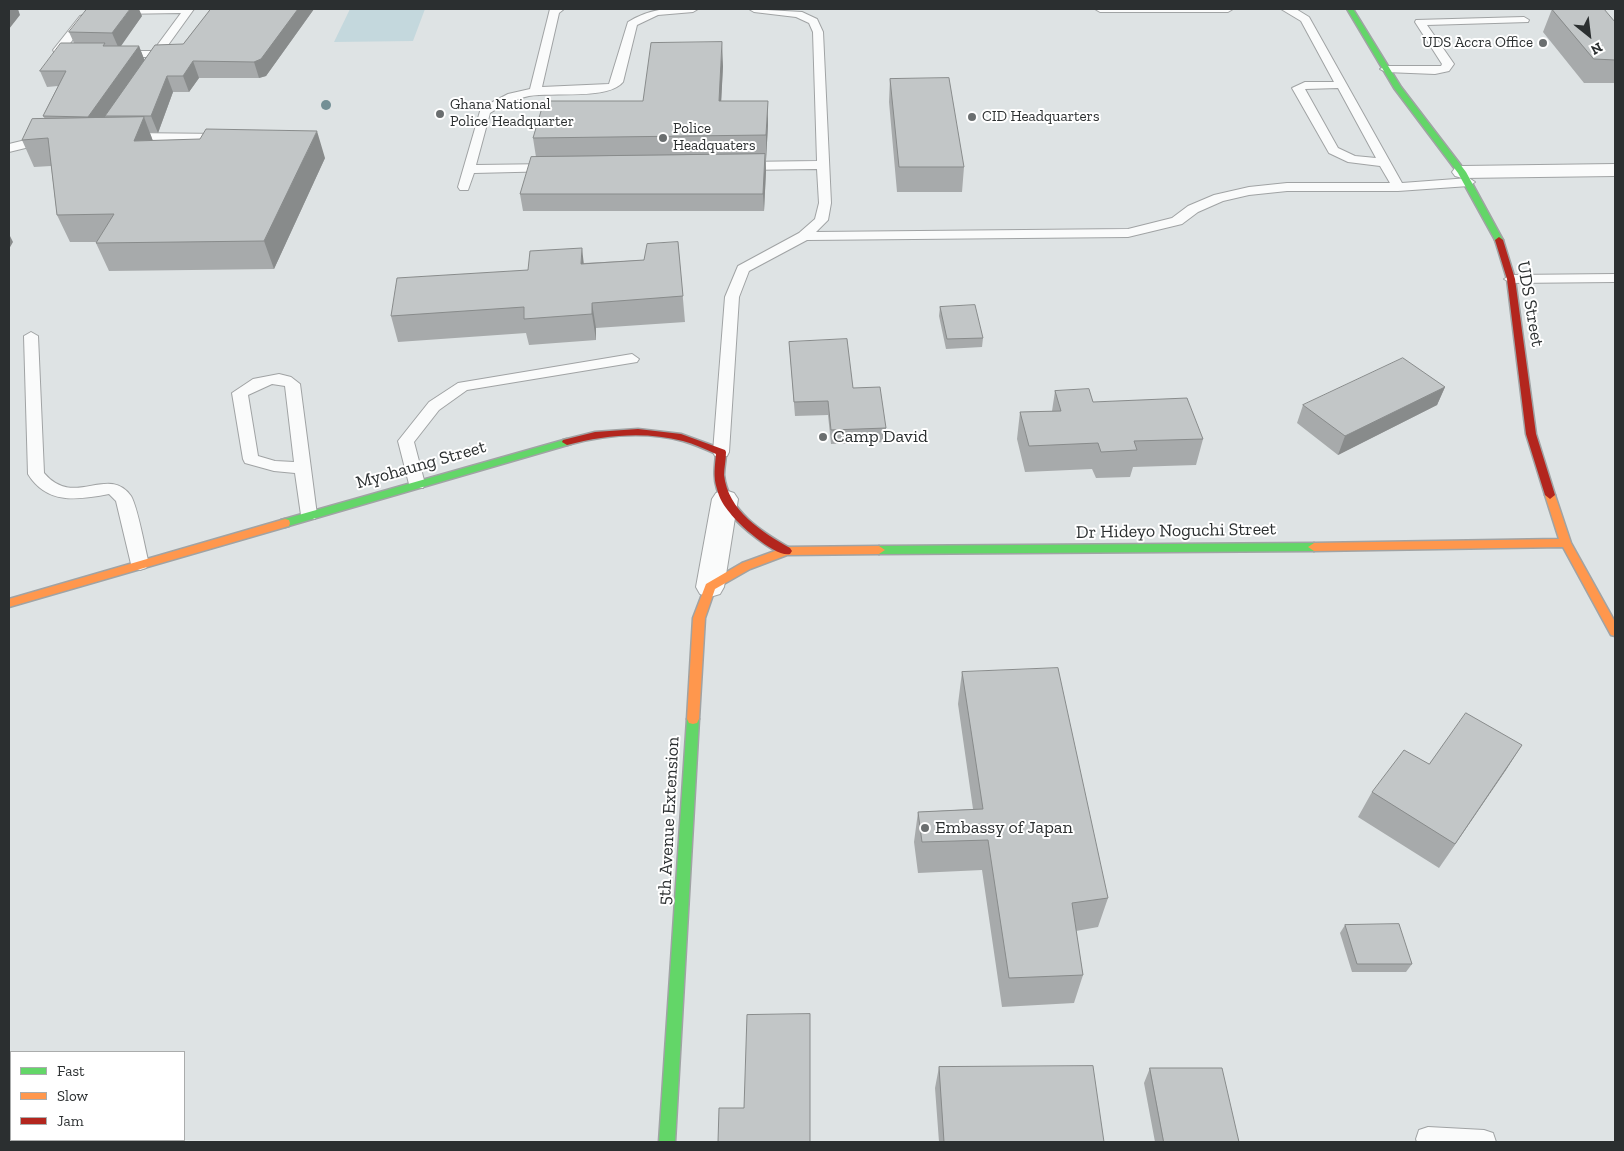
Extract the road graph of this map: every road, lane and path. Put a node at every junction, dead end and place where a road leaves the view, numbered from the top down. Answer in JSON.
{"nodes":[{"id":1,"x":189,"y":9,"type":"edge"},
{"id":2,"x":559,"y":9,"type":"edge"},
{"id":3,"x":663,"y":9,"type":"edge"},
{"id":4,"x":667,"y":9,"type":"edge"},
{"id":5,"x":693,"y":9,"type":"edge"},
{"id":6,"x":754,"y":9,"type":"edge"},
{"id":7,"x":1100,"y":9,"type":"edge"},
{"id":8,"x":1228,"y":9,"type":"edge"},
{"id":9,"x":1286,"y":9,"type":"edge"},
{"id":10,"x":1350,"y":9,"type":"edge"},
{"id":11,"x":105,"y":11,"type":"edge"},
{"id":12,"x":93,"y":13,"type":"edge"},
{"id":13,"x":1524,"y":20,"type":"dead end"},
{"id":14,"x":88,"y":54,"type":"edge"},
{"id":15,"x":107,"y":54,"type":"edge"},
{"id":16,"x":155,"y":54,"type":"junction"},
{"id":17,"x":1386,"y":69,"type":"junction"},
{"id":18,"x":144,"y":71,"type":"edge"},
{"id":19,"x":1342,"y":85,"type":"junction"},
{"id":20,"x":535,"y":91,"type":"junction"},
{"id":21,"x":120,"y":137,"type":"edge"},
{"id":22,"x":60,"y":138,"type":"edge"},
{"id":23,"x":237,"y":138,"type":"edge"},
{"id":24,"x":12,"y":144,"type":"edge"},
{"id":25,"x":1384,"y":163,"type":"junction"},
{"id":26,"x":823,"y":165,"type":"junction"},
{"id":27,"x":735,"y":166,"type":"edge"},
{"id":28,"x":568,"y":168,"type":"edge"},
{"id":29,"x":470,"y":169,"type":"junction"},
{"id":30,"x":1615,"y":170,"type":"edge"},
{"id":31,"x":1465,"y":177,"type":"junction"},
{"id":32,"x":464,"y":187,"type":"dead end"},
{"id":33,"x":1398,"y":187,"type":"junction"},
{"id":34,"x":804,"y":236,"type":"junction"},
{"id":35,"x":1615,"y":278,"type":"edge"},
{"id":36,"x":1511,"y":279,"type":"junction"},
{"id":37,"x":31,"y":336,"type":"dead end"},
{"id":38,"x":632,"y":359,"type":"dead end"},
{"id":39,"x":721,"y":452,"type":"junction"},
{"id":40,"x":303,"y":468,"type":"junction"},
{"id":41,"x":417,"y":484,"type":"junction"},
{"id":42,"x":725,"y":498,"type":"junction"},
{"id":43,"x":309,"y":515,"type":"junction"},
{"id":44,"x":1566,"y":543,"type":"junction"},
{"id":45,"x":786,"y":551,"type":"junction"},
{"id":46,"x":140,"y":564,"type":"junction"},
{"id":47,"x":710,"y":587,"type":"junction"},
{"id":48,"x":9,"y":603,"type":"edge"},
{"id":49,"x":1615,"y":632,"type":"edge"},
{"id":50,"x":1428,"y":1139,"type":"dead end"},
{"id":51,"x":668,"y":1142,"type":"edge"},
{"id":52,"x":1484,"y":1142,"type":"edge"}],
"edges":[{"from":1,"to":11,"type":"lane"},
{"from":1,"to":16,"type":"lane"},
{"from":2,"to":20,"type":"lane"},
{"from":3,"to":4,"type":"lane"},
{"from":4,"to":5,"type":"lane"},
{"from":4,"to":20,"type":"lane"},
{"from":6,"to":26,"type":"lane"},
{"from":7,"to":8,"type":"lane"},
{"from":9,"to":19,"type":"lane"},
{"from":10,"to":17,"type":"street","name":"UDS Street"},
{"from":12,"to":14,"type":"lane"},
{"from":13,"to":17,"type":"lane"},
{"from":15,"to":16,"type":"lane"},
{"from":16,"to":18,"type":"lane"},
{"from":17,"to":31,"type":"street","name":"UDS Street"},
{"from":19,"to":25,"type":"lane"},
{"from":19,"to":25,"type":"lane"},
{"from":20,"to":29,"type":"lane"},
{"from":21,"to":23,"type":"lane"},
{"from":22,"to":24,"type":"lane"},
{"from":25,"to":33,"type":"lane"},
{"from":26,"to":27,"type":"lane"},
{"from":26,"to":34,"type":"lane"},
{"from":28,"to":29,"type":"lane"},
{"from":29,"to":32,"type":"lane"},
{"from":30,"to":31,"type":"street"},
{"from":31,"to":33,"type":"lane"},
{"from":31,"to":36,"type":"street","name":"UDS Street"},
{"from":33,"to":34,"type":"lane"},
{"from":34,"to":39,"type":"lane"},
{"from":35,"to":36,"type":"lane"},
{"from":36,"to":44,"type":"street","name":"UDS Street"},
{"from":37,"to":46,"type":"lane"},
{"from":38,"to":41,"type":"lane"},
{"from":39,"to":41,"type":"street","name":"Myohaung Street"},
{"from":39,"to":42,"type":"street"},
{"from":40,"to":40,"type":"lane"},
{"from":40,"to":43,"type":"lane"},
{"from":41,"to":43,"type":"street","name":"Myohaung Street"},
{"from":42,"to":45,"type":"street"},
{"from":42,"to":47,"type":"street"},
{"from":43,"to":46,"type":"street","name":"Myohaung Street"},
{"from":44,"to":45,"type":"street","name":"Dr Hideyo Noguchi Street"},
{"from":44,"to":49,"type":"street","name":"UDS Street"},
{"from":45,"to":47,"type":"street"},
{"from":46,"to":48,"type":"street","name":"Myohaung Street"},
{"from":47,"to":51,"type":"street","name":"5th Avenue Extension"},
{"from":50,"to":52,"type":"lane"}]}
